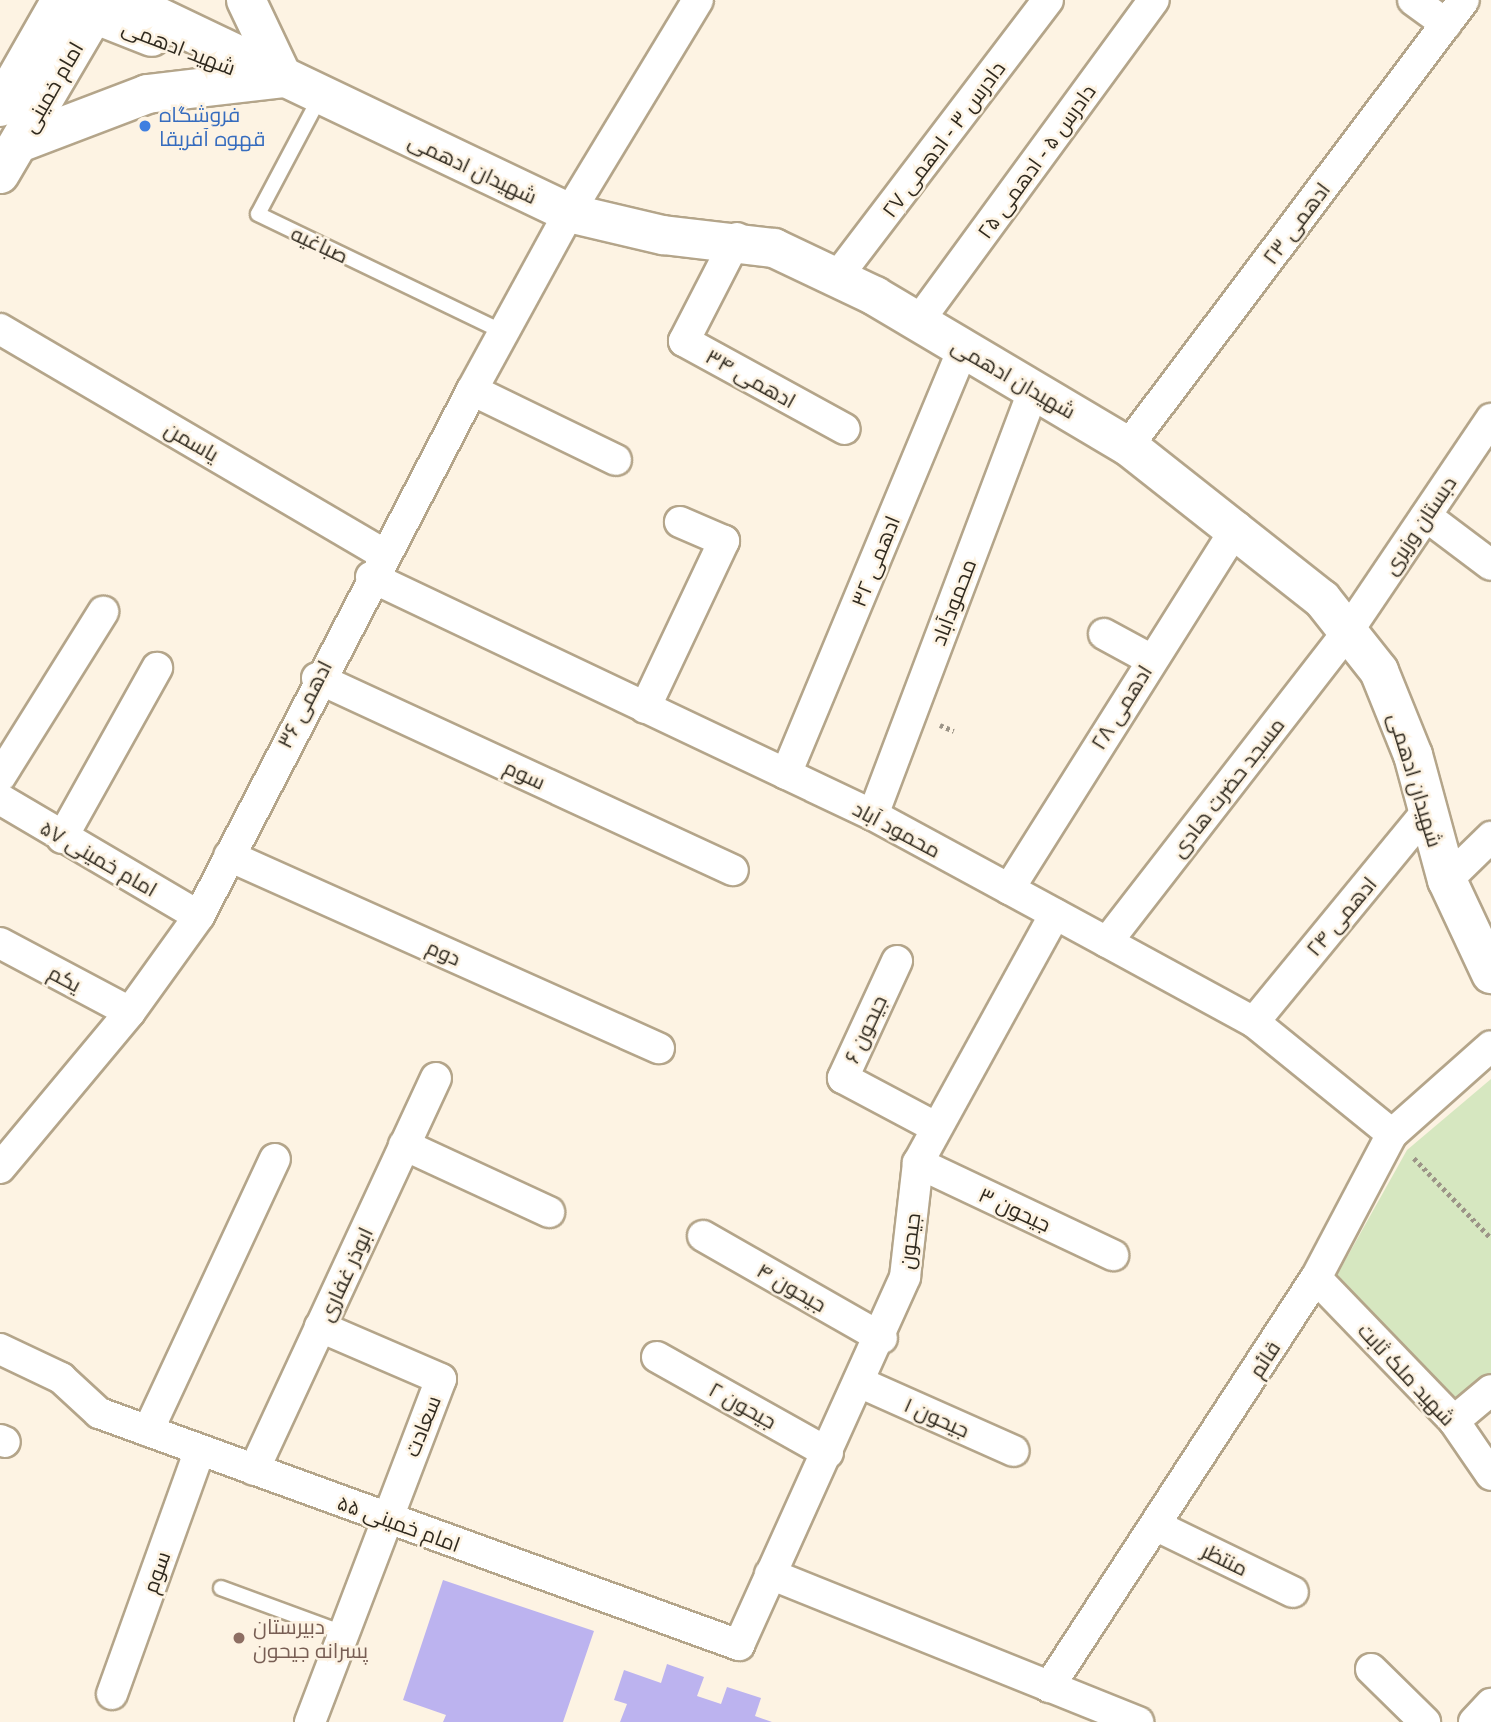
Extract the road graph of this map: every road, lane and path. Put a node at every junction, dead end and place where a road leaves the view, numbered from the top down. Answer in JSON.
{"nodes":[{"id":1,"x":246,"y":0,"type":"edge"},
{"id":2,"x":698,"y":0,"type":"edge"},
{"id":3,"x":1048,"y":0,"type":"edge"},
{"id":4,"x":1154,"y":0,"type":"edge"},
{"id":5,"x":1413,"y":0,"type":"edge"},
{"id":6,"x":1464,"y":0,"type":"edge"},
{"id":7,"x":92,"y":3,"type":"edge"},
{"id":8,"x":1446,"y":24,"type":"junction"},
{"id":9,"x":283,"y":79,"type":"junction"},
{"id":10,"x":320,"y":97,"type":"junction"},
{"id":11,"x":0,"y":107,"type":"edge"},
{"id":12,"x":10,"y":159,"type":"edge"},
{"id":13,"x":569,"y":213,"type":"junction"},
{"id":14,"x":737,"y":238,"type":"junction"},
{"id":15,"x":837,"y":277,"type":"junction"},
{"id":16,"x":918,"y":322,"type":"junction"},
{"id":17,"x":0,"y":329,"type":"edge"},
{"id":18,"x":503,"y":331,"type":"junction"},
{"id":19,"x":963,"y":348,"type":"junction"},
{"id":20,"x":471,"y":390,"type":"junction"},
{"id":21,"x":1034,"y":390,"type":"junction"},
{"id":22,"x":1491,"y":419,"type":"edge"},
{"id":23,"x":845,"y":429,"type":"dead end"},
{"id":24,"x":1128,"y":446,"type":"junction"},
{"id":25,"x":616,"y":460,"type":"dead end"},
{"id":26,"x":1426,"y":516,"type":"junction"},
{"id":27,"x":680,"y":522,"type":"dead end"},
{"id":28,"x":1237,"y":527,"type":"junction"},
{"id":29,"x":377,"y":565,"type":"junction"},
{"id":30,"x":1491,"y":565,"type":"edge"},
{"id":31,"x":103,"y":612,"type":"dead end"},
{"id":32,"x":1348,"y":631,"type":"junction"},
{"id":33,"x":1104,"y":634,"type":"dead end"},
{"id":34,"x":1150,"y":659,"type":"junction"},
{"id":35,"x":157,"y":668,"type":"dead end"},
{"id":36,"x":317,"y":678,"type":"junction"},
{"id":37,"x":645,"y":708,"type":"junction"},
{"id":38,"x":786,"y":774,"type":"junction"},
{"id":39,"x":0,"y":777,"type":"edge"},
{"id":40,"x":0,"y":799,"type":"edge"},
{"id":41,"x":1428,"y":810,"type":"junction"},
{"id":42,"x":873,"y":815,"type":"junction"},
{"id":43,"x":1491,"y":837,"type":"edge"},
{"id":44,"x":62,"y":838,"type":"junction"},
{"id":45,"x":229,"y":856,"type":"junction"},
{"id":46,"x":733,"y":870,"type":"dead end"},
{"id":47,"x":1447,"y":880,"type":"junction"},
{"id":48,"x":1009,"y":889,"type":"junction"},
{"id":49,"x":1055,"y":914,"type":"junction"},
{"id":50,"x":199,"y":916,"type":"junction"},
{"id":51,"x":1107,"y":942,"type":"junction"},
{"id":52,"x":0,"y":943,"type":"edge"},
{"id":53,"x":897,"y":961,"type":"dead end"},
{"id":54,"x":1491,"y":974,"type":"edge"},
{"id":55,"x":130,"y":1012,"type":"junction"},
{"id":56,"x":1254,"y":1022,"type":"junction"},
{"id":57,"x":1491,"y":1046,"type":"edge"},
{"id":58,"x":659,"y":1048,"type":"dead end"},
{"id":59,"x":436,"y":1078,"type":"dead end"},
{"id":60,"x":937,"y":1128,"type":"junction"},
{"id":61,"x":1392,"y":1134,"type":"junction"},
{"id":62,"x":404,"y":1145,"type":"junction"},
{"id":63,"x":275,"y":1159,"type":"dead end"},
{"id":64,"x":918,"y":1163,"type":"junction"},
{"id":65,"x":0,"y":1168,"type":"edge"},
{"id":66,"x":549,"y":1212,"type":"dead end"},
{"id":67,"x":703,"y":1236,"type":"dead end"},
{"id":68,"x":1491,"y":1238,"type":"edge"},
{"id":69,"x":1113,"y":1255,"type":"dead end"},
{"id":70,"x":1316,"y":1278,"type":"junction"},
{"id":71,"x":320,"y":1327,"type":"junction"},
{"id":72,"x":882,"y":1338,"type":"junction"},
{"id":73,"x":0,"y":1349,"type":"edge"},
{"id":74,"x":657,"y":1357,"type":"dead end"},
{"id":75,"x":861,"y":1383,"type":"junction"},
{"id":76,"x":1491,"y":1390,"type":"edge"},
{"id":77,"x":1454,"y":1420,"type":"junction"},
{"id":78,"x":148,"y":1431,"type":"junction"},
{"id":79,"x":200,"y":1450,"type":"junction"},
{"id":80,"x":1014,"y":1451,"type":"dead end"},
{"id":81,"x":828,"y":1453,"type":"junction"},
{"id":82,"x":254,"y":1470,"type":"junction"},
{"id":83,"x":1491,"y":1475,"type":"edge"},
{"id":84,"x":386,"y":1518,"type":"junction"},
{"id":85,"x":1157,"y":1526,"type":"junction"},
{"id":86,"x":770,"y":1574,"type":"junction"},
{"id":87,"x":221,"y":1588,"type":"dead end"},
{"id":88,"x":1293,"y":1592,"type":"dead end"},
{"id":89,"x":343,"y":1633,"type":"junction"},
{"id":90,"x":1371,"y":1669,"type":"dead end"},
{"id":91,"x":1049,"y":1687,"type":"junction"},
{"id":92,"x":112,"y":1694,"type":"dead end"},
{"id":93,"x":1491,"y":1704,"type":"edge"},
{"id":94,"x":1105,"y":1716,"type":"edge"},
{"id":95,"x":310,"y":1722,"type":"edge"},
{"id":96,"x":1138,"y":1722,"type":"edge"},
{"id":97,"x":1425,"y":1722,"type":"edge"},
{"id":98,"x":1474,"y":1722,"type":"edge"}],
"edges":[{"from":1,"to":9,"type":"street"},
{"from":2,"to":13,"type":"street","name":"ادهمی ۳۶"},
{"from":3,"to":15,"type":"street","name":"دادرس ۳ - ادهمی ۲۷"},
{"from":4,"to":16,"type":"street","name":"دادرس ۵ - ادهمی ۲۵"},
{"from":5,"to":8,"type":"street"},
{"from":6,"to":8,"type":"street","name":"ادهمی ۲۳"},
{"from":7,"to":9,"type":"street","name":"شهیدان ادهمی"},
{"from":7,"to":11,"type":"street","name":"امام خمینی"},
{"from":7,"to":12,"type":"street","name":"امام خمینی"},
{"from":8,"to":24,"type":"street","name":"ادهمی ۲۳"},
{"from":9,"to":10,"type":"street","name":"شهیدان ادهمی"},
{"from":9,"to":12,"type":"street"},
{"from":10,"to":13,"type":"street","name":"شهیدان ادهمی"},
{"from":10,"to":18,"type":"lane","name":"صباغیه"},
{"from":13,"to":14,"type":"street","name":"شهیدان ادهمی"},
{"from":13,"to":18,"type":"street","name":"ادهمی ۳۶"},
{"from":14,"to":15,"type":"street","name":"شهیدان ادهمی"},
{"from":14,"to":23,"type":"street","name":"ادهمی ۳۴"},
{"from":15,"to":16,"type":"street","name":"شهیدان ادهمی"},
{"from":16,"to":19,"type":"street","name":"شهیدان ادهمی"},
{"from":17,"to":29,"type":"street","name":"یاسمن"},
{"from":18,"to":20,"type":"street","name":"ادهمی ۳۶"},
{"from":19,"to":21,"type":"street","name":"شهیدان ادهمی"},
{"from":19,"to":38,"type":"street","name":"ادهمی ۳۲"},
{"from":20,"to":25,"type":"street"},
{"from":20,"to":29,"type":"street","name":"ادهمی ۳۶"},
{"from":21,"to":24,"type":"street","name":"شهیدان ادهمی"},
{"from":21,"to":42,"type":"street","name":"محمودآباد"},
{"from":22,"to":26,"type":"street","name":"دبستان وزیری"},
{"from":24,"to":28,"type":"street","name":"شهیدان ادهمی"},
{"from":26,"to":30,"type":"street"},
{"from":26,"to":32,"type":"street","name":"دبستان وزیری"},
{"from":27,"to":37,"type":"street"},
{"from":28,"to":32,"type":"street","name":"شهیدان ادهمی"},
{"from":28,"to":34,"type":"street","name":"ادهمی ۲۸"},
{"from":29,"to":36,"type":"street","name":"ادهمی ۳۶"},
{"from":29,"to":37,"type":"street","name":"محمود آباد"},
{"from":31,"to":39,"type":"street"},
{"from":32,"to":41,"type":"street","name":"شهیدان ادهمی"},
{"from":32,"to":51,"type":"street","name":"مسجد حضرت هادی"},
{"from":33,"to":34,"type":"street"},
{"from":34,"to":48,"type":"street","name":"ادهمی ۲۸"},
{"from":35,"to":44,"type":"street"},
{"from":36,"to":45,"type":"street","name":"ادهمی ۳۶"},
{"from":36,"to":46,"type":"street","name":"سوم"},
{"from":37,"to":38,"type":"street","name":"محمود آباد"},
{"from":38,"to":42,"type":"street","name":"محمود آباد"},
{"from":40,"to":44,"type":"street","name":"امام خمینی ۵۷"},
{"from":41,"to":47,"type":"street","name":"شهیدان ادهمی"},
{"from":41,"to":56,"type":"street","name":"ادهمی ۲۴"},
{"from":42,"to":48,"type":"street","name":"محمود آباد"},
{"from":43,"to":47,"type":"street"},
{"from":44,"to":50,"type":"street","name":"امام خمینی ۵۷"},
{"from":45,"to":50,"type":"street","name":"ادهمی ۳۶"},
{"from":45,"to":58,"type":"street","name":"دوم"},
{"from":47,"to":54,"type":"street","name":"شهیدان ادهمی"},
{"from":48,"to":49,"type":"street","name":"محمود آباد"},
{"from":49,"to":51,"type":"street","name":"محمود آباد"},
{"from":49,"to":60,"type":"street","name":"جیحون"},
{"from":50,"to":55,"type":"street","name":"ادهمی ۳۶"},
{"from":51,"to":56,"type":"street","name":"محمود آباد"},
{"from":52,"to":55,"type":"street","name":"یکم"},
{"from":53,"to":60,"type":"street","name":"جیحون ۶"},
{"from":55,"to":65,"type":"street","name":"ادهمی ۳۶"},
{"from":56,"to":61,"type":"street","name":"محمود آباد"},
{"from":57,"to":61,"type":"street","name":"قائم"},
{"from":59,"to":62,"type":"street","name":"ابوذر غفاری"},
{"from":60,"to":64,"type":"street","name":"جیحون"},
{"from":61,"to":68,"type":"path"},
{"from":61,"to":70,"type":"street","name":"قائم"},
{"from":62,"to":66,"type":"street"},
{"from":62,"to":71,"type":"street","name":"ابوذر غفاری"},
{"from":63,"to":78,"type":"street"},
{"from":64,"to":69,"type":"street","name":"جیحون ۳"},
{"from":64,"to":72,"type":"street","name":"جیحون"},
{"from":67,"to":72,"type":"street","name":"جیحون ۴"},
{"from":70,"to":77,"type":"street","name":"شهید ملک ثابت"},
{"from":70,"to":85,"type":"street","name":"قائم"},
{"from":71,"to":82,"type":"street","name":"ابوذر غفاری"},
{"from":71,"to":84,"type":"street","name":"سعادت"},
{"from":72,"to":75,"type":"street","name":"جیحون"},
{"from":73,"to":78,"type":"street","name":"امام خمینی ۵۵"},
{"from":74,"to":81,"type":"street","name":"جیحون ۲"},
{"from":75,"to":80,"type":"street","name":"جیحون ۱"},
{"from":75,"to":81,"type":"street","name":"جیحون"},
{"from":76,"to":77,"type":"street"},
{"from":77,"to":83,"type":"street","name":"شهید ملک ثابت"},
{"from":78,"to":79,"type":"street","name":"امام خمینی ۵۵"},
{"from":79,"to":82,"type":"street","name":"امام خمینی ۵۵"},
{"from":79,"to":92,"type":"street","name":"سوم"},
{"from":81,"to":86,"type":"street","name":"جیحون"},
{"from":82,"to":84,"type":"street","name":"امام خمینی ۵۵"},
{"from":84,"to":86,"type":"street","name":"امام خمینی ۵۵"},
{"from":84,"to":89,"type":"street"},
{"from":85,"to":88,"type":"street","name":"منتظر"},
{"from":85,"to":91,"type":"street","name":"قائم"},
{"from":86,"to":91,"type":"street"},
{"from":87,"to":89,"type":"lane"},
{"from":89,"to":95,"type":"street"},
{"from":90,"to":97,"type":"street"},
{"from":91,"to":94,"type":"street"},
{"from":93,"to":98,"type":"street"},
{"from":94,"to":96,"type":"street"}]}
